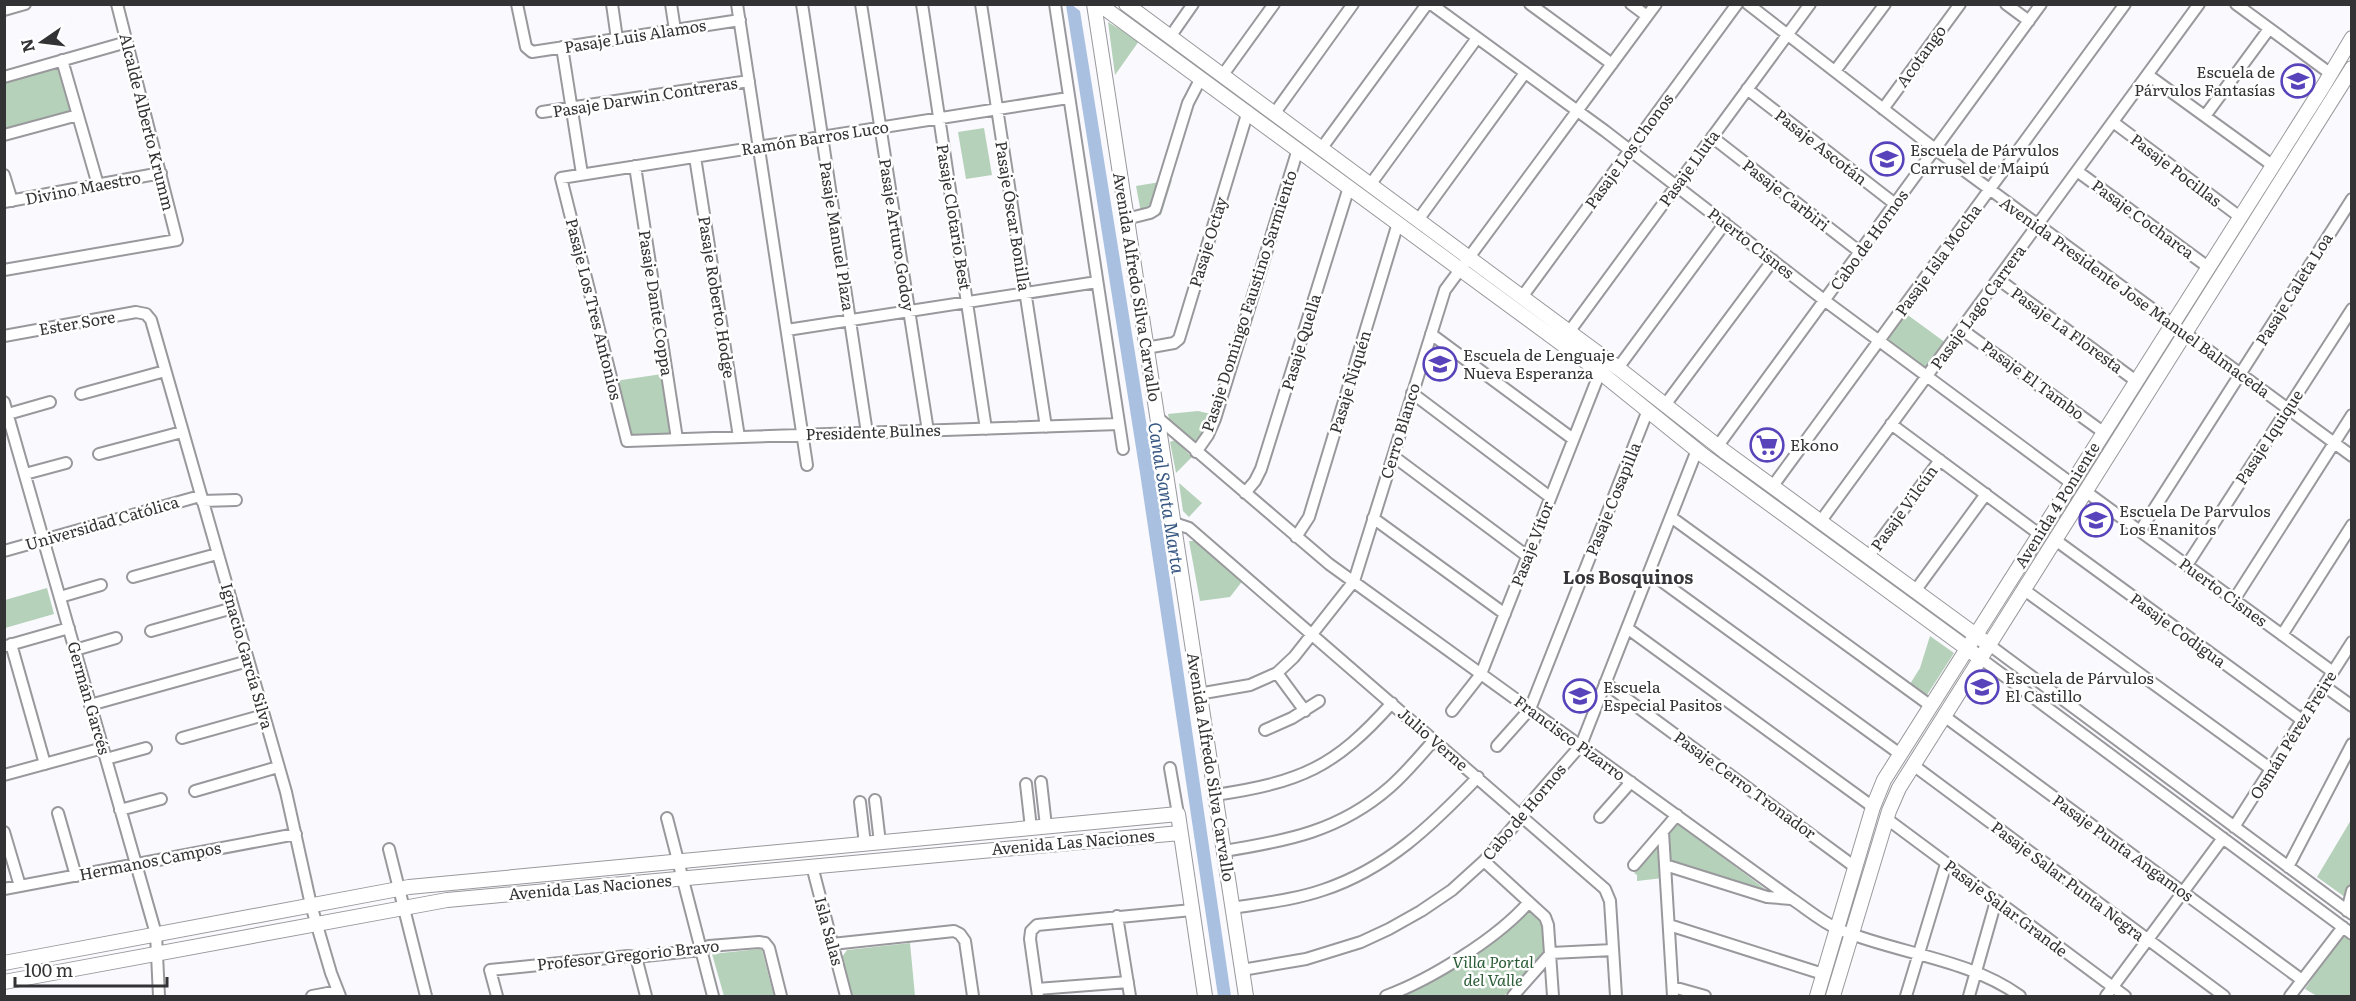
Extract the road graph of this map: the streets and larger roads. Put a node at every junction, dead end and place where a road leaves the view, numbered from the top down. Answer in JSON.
{"nodes":[{"id":1,"x":25,"y":4,"type":"edge"},
{"id":2,"x":117,"y":4,"type":"edge"},
{"id":3,"x":517,"y":4,"type":"edge"},
{"id":4,"x":612,"y":4,"type":"edge"},
{"id":5,"x":671,"y":4,"type":"edge"},
{"id":6,"x":737,"y":4,"type":"edge"},
{"id":7,"x":802,"y":4,"type":"edge"},
{"id":8,"x":861,"y":4,"type":"edge"},
{"id":9,"x":922,"y":4,"type":"edge"},
{"id":10,"x":981,"y":4,"type":"edge"},
{"id":11,"x":1055,"y":4,"type":"edge"},
{"id":12,"x":1094,"y":4,"type":"edge"},
{"id":13,"x":1100,"y":4,"type":"edge"},
{"id":14,"x":1126,"y":4,"type":"edge"},
{"id":15,"x":1193,"y":4,"type":"edge"},
{"id":16,"x":1274,"y":4,"type":"edge"},
{"id":17,"x":1353,"y":4,"type":"edge"},
{"id":18,"x":1429,"y":4,"type":"edge"},
{"id":19,"x":1530,"y":4,"type":"edge"},
{"id":20,"x":1631,"y":4,"type":"edge"},
{"id":21,"x":1656,"y":4,"type":"edge"},
{"id":22,"x":1737,"y":4,"type":"edge"},
{"id":23,"x":1748,"y":4,"type":"edge"},
{"id":24,"x":1810,"y":4,"type":"edge"},
{"id":25,"x":1885,"y":4,"type":"edge"},
{"id":26,"x":1960,"y":4,"type":"edge"},
{"id":27,"x":2006,"y":4,"type":"edge"},
{"id":28,"x":2041,"y":4,"type":"edge"},
{"id":29,"x":2125,"y":4,"type":"edge"},
{"id":30,"x":2199,"y":4,"type":"edge"},
{"id":31,"x":2236,"y":4,"type":"edge"},
{"id":32,"x":2257,"y":4,"type":"edge"},
{"id":33,"x":4,"y":10,"type":"edge"},
{"id":34,"x":2250,"y":15,"type":"junction"},
{"id":35,"x":1647,"y":16,"type":"junction"},
{"id":36,"x":740,"y":20,"type":"junction"},
{"id":37,"x":2029,"y":21,"type":"junction"},
{"id":38,"x":2269,"y":29,"type":"junction"},
{"id":39,"x":675,"y":30,"type":"junction"},
{"id":40,"x":1788,"y":34,"type":"junction"},
{"id":41,"x":1170,"y":37,"type":"junction"},
{"id":42,"x":1477,"y":38,"type":"junction"},
{"id":43,"x":2352,"y":38,"type":"edge"},
{"id":44,"x":617,"y":39,"type":"junction"},
{"id":45,"x":127,"y":42,"type":"junction"},
{"id":46,"x":562,"y":47,"type":"junction"},
{"id":47,"x":62,"y":60,"type":"junction"},
{"id":48,"x":1612,"y":64,"type":"junction"},
{"id":49,"x":2352,"y":68,"type":"edge"},
{"id":50,"x":1835,"y":71,"type":"junction"},
{"id":51,"x":1526,"y":73,"type":"junction"},
{"id":52,"x":2331,"y":74,"type":"junction"},
{"id":53,"x":1222,"y":75,"type":"junction"},
{"id":54,"x":2148,"y":75,"type":"junction"},
{"id":55,"x":4,"y":77,"type":"edge"},
{"id":56,"x":1201,"y":78,"type":"junction"},
{"id":57,"x":749,"y":81,"type":"junction"},
{"id":58,"x":2347,"y":87,"type":"edge"},
{"id":59,"x":1747,"y":89,"type":"junction"},
{"id":60,"x":1068,"y":98,"type":"junction"},
{"id":61,"x":572,"y":108,"type":"junction"},
{"id":62,"x":1883,"y":108,"type":"junction"},
{"id":63,"x":997,"y":109,"type":"junction"},
{"id":64,"x":1248,"y":111,"type":"junction"},
{"id":65,"x":1578,"y":111,"type":"junction"},
{"id":66,"x":542,"y":112,"type":"dead end"},
{"id":67,"x":1274,"y":114,"type":"junction"},
{"id":68,"x":78,"y":115,"type":"junction"},
{"id":69,"x":2205,"y":116,"type":"junction"},
{"id":70,"x":939,"y":118,"type":"junction"},
{"id":71,"x":2113,"y":122,"type":"junction"},
{"id":72,"x":880,"y":128,"type":"junction"},
{"id":73,"x":4,"y":135,"type":"edge"},
{"id":74,"x":822,"y":137,"type":"junction"},
{"id":75,"x":1712,"y":137,"type":"junction"},
{"id":76,"x":759,"y":147,"type":"junction"},
{"id":77,"x":1298,"y":149,"type":"junction"},
{"id":78,"x":1321,"y":149,"type":"junction"},
{"id":79,"x":1630,"y":150,"type":"junction"},
{"id":80,"x":1935,"y":150,"type":"junction"},
{"id":81,"x":695,"y":157,"type":"junction"},
{"id":82,"x":2272,"y":165,"type":"junction"},
{"id":83,"x":635,"y":166,"type":"junction"},
{"id":84,"x":2077,"y":171,"type":"junction"},
{"id":85,"x":161,"y":173,"type":"junction"},
{"id":86,"x":582,"y":174,"type":"junction"},
{"id":87,"x":4,"y":175,"type":"edge"},
{"id":88,"x":561,"y":178,"type":"joint"},
{"id":89,"x":98,"y":185,"type":"junction"},
{"id":90,"x":1370,"y":185,"type":"junction"},
{"id":91,"x":1677,"y":185,"type":"junction"},
{"id":92,"x":1349,"y":187,"type":"junction"},
{"id":93,"x":1989,"y":189,"type":"junction"},
{"id":94,"x":2352,"y":199,"type":"edge"},
{"id":95,"x":8,"y":202,"type":"edge"},
{"id":96,"x":1895,"y":204,"type":"junction"},
{"id":97,"x":2240,"y":217,"type":"junction"},
{"id":98,"x":1126,"y":219,"type":"junction"},
{"id":99,"x":1418,"y":220,"type":"junction"},
{"id":100,"x":1398,"y":223,"type":"junction"},
{"id":101,"x":1725,"y":223,"type":"junction"},
{"id":102,"x":2038,"y":225,"type":"junction"},
{"id":103,"x":1860,"y":252,"type":"junction"},
{"id":104,"x":1470,"y":258,"type":"junction"},
{"id":105,"x":1773,"y":260,"type":"junction"},
{"id":106,"x":2208,"y":267,"type":"junction"},
{"id":107,"x":1460,"y":269,"type":"junction"},
{"id":108,"x":4,"y":270,"type":"edge"},
{"id":109,"x":1998,"y":279,"type":"junction"},
{"id":110,"x":1097,"y":282,"type":"junction"},
{"id":111,"x":1025,"y":293,"type":"junction"},
{"id":112,"x":1522,"y":297,"type":"junction"},
{"id":113,"x":1824,"y":300,"type":"junction"},
{"id":114,"x":967,"y":302,"type":"junction"},
{"id":115,"x":2352,"y":309,"type":"edge"},
{"id":116,"x":909,"y":311,"type":"junction"},
{"id":117,"x":148,"y":316,"type":"joint"},
{"id":118,"x":850,"y":320,"type":"junction"},
{"id":119,"x":2172,"y":324,"type":"junction"},
{"id":120,"x":1961,"y":329,"type":"junction"},
{"id":121,"x":787,"y":330,"type":"junction"},
{"id":122,"x":1569,"y":332,"type":"junction"},
{"id":123,"x":2184,"y":333,"type":"junction"},
{"id":124,"x":1431,"y":334,"type":"junction"},
{"id":125,"x":4,"y":336,"type":"edge"},
{"id":126,"x":1879,"y":341,"type":"junction"},
{"id":127,"x":1146,"y":348,"type":"junction"},
{"id":128,"x":1618,"y":368,"type":"junction"},
{"id":129,"x":165,"y":371,"type":"junction"},
{"id":130,"x":1600,"y":372,"type":"junction"},
{"id":131,"x":2240,"y":374,"type":"junction"},
{"id":132,"x":1927,"y":376,"type":"junction"},
{"id":133,"x":2136,"y":381,"type":"junction"},
{"id":134,"x":1412,"y":393,"type":"junction"},
{"id":135,"x":81,"y":394,"type":"dead end"},
{"id":136,"x":4,"y":402,"type":"edge"},
{"id":137,"x":50,"y":402,"type":"dead end"},
{"id":138,"x":1665,"y":405,"type":"junction"},
{"id":139,"x":2288,"y":409,"type":"junction"},
{"id":140,"x":1648,"y":410,"type":"junction"},
{"id":141,"x":8,"y":414,"type":"junction"},
{"id":142,"x":2352,"y":415,"type":"edge"},
{"id":143,"x":1156,"y":417,"type":"junction"},
{"id":144,"x":1119,"y":424,"type":"junction"},
{"id":145,"x":1892,"y":424,"type":"junction"},
{"id":146,"x":1046,"y":427,"type":"junction"},
{"id":147,"x":986,"y":429,"type":"junction"},
{"id":148,"x":928,"y":430,"type":"junction"},
{"id":149,"x":182,"y":432,"type":"junction"},
{"id":150,"x":2103,"y":432,"type":"junction"},
{"id":151,"x":867,"y":433,"type":"junction"},
{"id":152,"x":803,"y":435,"type":"junction"},
{"id":153,"x":739,"y":437,"type":"junction"},
{"id":154,"x":677,"y":439,"type":"junction"},
{"id":155,"x":1573,"y":439,"type":"junction"},
{"id":156,"x":627,"y":441,"type":"joint"},
{"id":157,"x":2334,"y":443,"type":"junction"},
{"id":158,"x":1717,"y":447,"type":"junction"},
{"id":159,"x":1123,"y":448,"type":"dead end"},
{"id":160,"x":1697,"y":450,"type":"junction"},
{"id":161,"x":1196,"y":452,"type":"junction"},
{"id":162,"x":99,"y":454,"type":"dead end"},
{"id":163,"x":1393,"y":456,"type":"junction"},
{"id":164,"x":2352,"y":456,"type":"edge"},
{"id":165,"x":1940,"y":460,"type":"junction"},
{"id":166,"x":66,"y":463,"type":"dead end"},
{"id":167,"x":807,"y":465,"type":"dead end"},
{"id":168,"x":25,"y":474,"type":"junction"},
{"id":169,"x":2071,"y":483,"type":"junction"},
{"id":170,"x":1773,"y":487,"type":"junction"},
{"id":171,"x":2085,"y":491,"type":"junction"},
{"id":172,"x":1245,"y":493,"type":"junction"},
{"id":173,"x":1986,"y":494,"type":"junction"},
{"id":174,"x":1550,"y":497,"type":"junction"},
{"id":175,"x":201,"y":498,"type":"junction"},
{"id":176,"x":236,"y":500,"type":"dead end"},
{"id":177,"x":1671,"y":517,"type":"junction"},
{"id":178,"x":1373,"y":518,"type":"junction"},
{"id":179,"x":1820,"y":522,"type":"junction"},
{"id":180,"x":1174,"y":523,"type":"junction"},
{"id":181,"x":2352,"y":525,"type":"edge"},
{"id":182,"x":2140,"y":531,"type":"junction"},
{"id":183,"x":2039,"y":534,"type":"junction"},
{"id":184,"x":1296,"y":537,"type":"junction"},
{"id":185,"x":2054,"y":539,"type":"junction"},
{"id":186,"x":44,"y":540,"type":"junction"},
{"id":187,"x":4,"y":551,"type":"edge"},
{"id":188,"x":217,"y":554,"type":"junction"},
{"id":189,"x":1527,"y":556,"type":"junction"},
{"id":190,"x":1868,"y":557,"type":"junction"},
{"id":191,"x":2187,"y":565,"type":"junction"},
{"id":192,"x":1649,"y":572,"type":"junction"},
{"id":193,"x":134,"y":577,"type":"dead end"},
{"id":194,"x":1354,"y":581,"type":"junction"},
{"id":195,"x":101,"y":585,"type":"dead end"},
{"id":196,"x":2023,"y":588,"type":"junction"},
{"id":197,"x":1915,"y":591,"type":"junction"},
{"id":198,"x":60,"y":597,"type":"junction"},
{"id":199,"x":2234,"y":600,"type":"junction"},
{"id":200,"x":233,"y":608,"type":"junction"},
{"id":201,"x":1505,"y":614,"type":"junction"},
{"id":202,"x":69,"y":628,"type":"junction"},
{"id":203,"x":1627,"y":628,"type":"junction"},
{"id":204,"x":151,"y":631,"type":"dead end"},
{"id":205,"x":1313,"y":634,"type":"junction"},
{"id":206,"x":1975,"y":635,"type":"junction"},
{"id":207,"x":2282,"y":635,"type":"junction"},
{"id":208,"x":116,"y":638,"type":"dead end"},
{"id":209,"x":2352,"y":642,"type":"edge"},
{"id":210,"x":1988,"y":644,"type":"junction"},
{"id":211,"x":8,"y":645,"type":"edge"},
{"id":212,"x":1967,"y":648,"type":"junction"},
{"id":213,"x":75,"y":650,"type":"junction"},
{"id":214,"x":1980,"y":658,"type":"junction"},
{"id":215,"x":248,"y":661,"type":"junction"},
{"id":216,"x":2332,"y":672,"type":"junction"},
{"id":217,"x":1277,"y":673,"type":"junction"},
{"id":218,"x":1481,"y":674,"type":"junction"},
{"id":219,"x":1605,"y":683,"type":"junction"},
{"id":220,"x":2324,"y":686,"type":"junction"},
{"id":221,"x":1198,"y":694,"type":"junction"},
{"id":222,"x":1319,"y":700,"type":"dead end"},
{"id":223,"x":1392,"y":703,"type":"junction"},
{"id":224,"x":90,"y":705,"type":"junction"},
{"id":225,"x":1931,"y":706,"type":"junction"},
{"id":226,"x":2352,"y":706,"type":"edge"},
{"id":227,"x":1530,"y":709,"type":"junction"},
{"id":228,"x":1305,"y":711,"type":"junction"},
{"id":229,"x":1452,"y":711,"type":"dead end"},
{"id":230,"x":264,"y":715,"type":"junction"},
{"id":231,"x":1944,"y":716,"type":"junction"},
{"id":232,"x":2302,"y":720,"type":"junction"},
{"id":233,"x":1265,"y":729,"type":"dead end"},
{"id":234,"x":182,"y":738,"type":"dead end"},
{"id":235,"x":1434,"y":740,"type":"junction"},
{"id":236,"x":2352,"y":744,"type":"edge"},
{"id":237,"x":1581,"y":745,"type":"junction"},
{"id":238,"x":1497,"y":746,"type":"dead end"},
{"id":239,"x":102,"y":748,"type":"junction"},
{"id":240,"x":146,"y":748,"type":"dead end"},
{"id":241,"x":1900,"y":754,"type":"junction"},
{"id":242,"x":106,"y":759,"type":"junction"},
{"id":243,"x":45,"y":764,"type":"junction"},
{"id":244,"x":1913,"y":765,"type":"junction"},
{"id":245,"x":278,"y":767,"type":"junction"},
{"id":246,"x":1170,"y":768,"type":"dead end"},
{"id":247,"x":2271,"y":769,"type":"junction"},
{"id":248,"x":4,"y":775,"type":"edge"},
{"id":249,"x":1478,"y":777,"type":"junction"},
{"id":250,"x":1041,"y":782,"type":"dead end"},
{"id":251,"x":1630,"y":782,"type":"junction"},
{"id":252,"x":1026,"y":784,"type":"dead end"},
{"id":253,"x":195,"y":791,"type":"dead end"},
{"id":254,"x":1215,"y":795,"type":"junction"},
{"id":255,"x":161,"y":799,"type":"dead end"},
{"id":256,"x":875,"y":800,"type":"dead end"},
{"id":257,"x":860,"y":802,"type":"dead end"},
{"id":258,"x":1873,"y":807,"type":"junction"},
{"id":259,"x":120,"y":810,"type":"junction"},
{"id":260,"x":58,"y":813,"type":"dead end"},
{"id":261,"x":1178,"y":814,"type":"junction"},
{"id":262,"x":1677,"y":815,"type":"junction"},
{"id":263,"x":1521,"y":816,"type":"junction"},
{"id":264,"x":1600,"y":817,"type":"dead end"},
{"id":265,"x":667,"y":818,"type":"dead end"},
{"id":266,"x":1887,"y":819,"type":"junction"},
{"id":267,"x":1047,"y":826,"type":"junction"},
{"id":268,"x":2234,"y":827,"type":"junction"},
{"id":269,"x":1031,"y":828,"type":"junction"},
{"id":270,"x":1663,"y":831,"type":"junction"},
{"id":271,"x":4,"y":832,"type":"edge"},
{"id":272,"x":1180,"y":833,"type":"junction"},
{"id":273,"x":296,"y":834,"type":"junction"},
{"id":274,"x":2223,"y":838,"type":"junction"},
{"id":275,"x":880,"y":843,"type":"junction"},
{"id":276,"x":865,"y":844,"type":"junction"},
{"id":277,"x":389,"y":849,"type":"dead end"},
{"id":278,"x":1224,"y":851,"type":"junction"},
{"id":279,"x":678,"y":861,"type":"junction"},
{"id":280,"x":1484,"y":861,"type":"junction"},
{"id":281,"x":135,"y":864,"type":"junction"},
{"id":282,"x":1946,"y":864,"type":"junction"},
{"id":283,"x":1634,"y":865,"type":"dead end"},
{"id":284,"x":1665,"y":865,"type":"junction"},
{"id":285,"x":812,"y":866,"type":"junction"},
{"id":286,"x":1855,"y":867,"type":"junction"},
{"id":287,"x":2288,"y":867,"type":"junction"},
{"id":288,"x":76,"y":876,"type":"junction"},
{"id":289,"x":683,"y":879,"type":"junction"},
{"id":290,"x":20,"y":886,"type":"junction"},
{"id":291,"x":4,"y":889,"type":"edge"},
{"id":292,"x":399,"y":889,"type":"junction"},
{"id":293,"x":2352,"y":891,"type":"edge"},
{"id":294,"x":2183,"y":893,"type":"junction"},
{"id":295,"x":1792,"y":899,"type":"junction"},
{"id":296,"x":1996,"y":901,"type":"junction"},
{"id":297,"x":1529,"y":902,"type":"junction"},
{"id":298,"x":311,"y":905,"type":"junction"},
{"id":299,"x":404,"y":907,"type":"junction"},
{"id":300,"x":1233,"y":908,"type":"junction"},
{"id":301,"x":1192,"y":910,"type":"junction"},
{"id":302,"x":2350,"y":913,"type":"edge"},
{"id":303,"x":1118,"y":916,"type":"junction"},
{"id":304,"x":318,"y":925,"type":"junction"},
{"id":305,"x":1669,"y":926,"type":"junction"},
{"id":306,"x":1837,"y":929,"type":"junction"},
{"id":307,"x":2347,"y":930,"type":"edge"},
{"id":308,"x":156,"y":934,"type":"junction"},
{"id":309,"x":1852,"y":934,"type":"junction"},
{"id":310,"x":2148,"y":940,"type":"junction"},
{"id":311,"x":832,"y":944,"type":"junction"},
{"id":312,"x":701,"y":950,"type":"junction"},
{"id":313,"x":1613,"y":950,"type":"junction"},
{"id":314,"x":1551,"y":952,"type":"junction"},
{"id":315,"x":157,"y":954,"type":"junction"},
{"id":316,"x":1919,"y":955,"type":"junction"},
{"id":317,"x":636,"y":957,"type":"junction"},
{"id":318,"x":4,"y":963,"type":"edge"},
{"id":319,"x":1242,"y":970,"type":"junction"},
{"id":320,"x":1977,"y":972,"type":"junction"},
{"id":321,"x":1823,"y":974,"type":"junction"},
{"id":322,"x":2302,"y":980,"type":"junction"},
{"id":323,"x":4,"y":982,"type":"edge"},
{"id":324,"x":1128,"y":982,"type":"junction"},
{"id":325,"x":1673,"y":992,"type":"edge"},
{"id":326,"x":2109,"y":992,"type":"edge"},
{"id":327,"x":1038,"y":993,"type":"edge"},
{"id":328,"x":339,"y":994,"type":"edge"},
{"id":329,"x":159,"y":996,"type":"edge"},
{"id":330,"x":312,"y":996,"type":"edge"},
{"id":331,"x":426,"y":996,"type":"edge"},
{"id":332,"x":497,"y":996,"type":"edge"},
{"id":333,"x":646,"y":996,"type":"edge"},
{"id":334,"x":713,"y":996,"type":"edge"},
{"id":335,"x":782,"y":996,"type":"edge"},
{"id":336,"x":846,"y":996,"type":"edge"},
{"id":337,"x":969,"y":996,"type":"edge"},
{"id":338,"x":1130,"y":996,"type":"edge"},
{"id":339,"x":1205,"y":996,"type":"edge"},
{"id":340,"x":1246,"y":996,"type":"edge"},
{"id":341,"x":1386,"y":996,"type":"edge"},
{"id":342,"x":1513,"y":996,"type":"edge"},
{"id":343,"x":1553,"y":996,"type":"edge"},
{"id":344,"x":1616,"y":996,"type":"edge"},
{"id":345,"x":1705,"y":996,"type":"edge"},
{"id":346,"x":1817,"y":996,"type":"edge"},
{"id":347,"x":1833,"y":996,"type":"edge"},
{"id":348,"x":1906,"y":996,"type":"edge"},
{"id":349,"x":1969,"y":996,"type":"edge"},
{"id":350,"x":2020,"y":996,"type":"edge"},
{"id":351,"x":2125,"y":996,"type":"edge"},
{"id":352,"x":2224,"y":996,"type":"edge"},
{"id":353,"x":2290,"y":996,"type":"edge"}],
"edges":[{"from":1,"to":33,"type":"street"},
{"from":2,"to":45,"type":"street","name":"Alcalde Alberto Krumm"},
{"from":3,"to":46,"type":"street","name":"Pasaje Luis Alamos"},
{"from":4,"to":44,"type":"street"},
{"from":5,"to":39,"type":"street"},
{"from":6,"to":36,"type":"street"},
{"from":7,"to":74,"type":"street","name":"Pasaje Manuel Plaza"},
{"from":8,"to":72,"type":"street","name":"Pasaje Arturo Godoy"},
{"from":9,"to":70,"type":"street","name":"Pasaje Clotario Best"},
{"from":10,"to":63,"type":"street","name":"Pasaje Óscar Bonilla"},
{"from":11,"to":60,"type":"street"},
{"from":12,"to":98,"type":"street","name":"Avenida Alfredo Silva Carvallo"},
{"from":13,"to":56,"type":"street"},
{"from":14,"to":41,"type":"street"},
{"from":15,"to":41,"type":"street"},
{"from":16,"to":53,"type":"street"},
{"from":17,"to":67,"type":"street"},
{"from":18,"to":42,"type":"street","name":"Puerto Cisnes"},
{"from":18,"to":78,"type":"street"},
{"from":19,"to":48,"type":"street"},
{"from":20,"to":35,"type":"street"},
{"from":21,"to":35,"type":"street","name":"Cerro Blanco"},
{"from":22,"to":79,"type":"street","name":"Pasaje Los Chonos"},
{"from":23,"to":40,"type":"street","name":"Avenida Presidente Jose Manuel Balmaceda"},
{"from":24,"to":40,"type":"street","name":"Pasaje Lluta"},
{"from":25,"to":50,"type":"street"},
{"from":26,"to":62,"type":"street","name":"Acotango"},
{"from":27,"to":37,"type":"street"},
{"from":28,"to":37,"type":"street","name":"Cabo de Hornos"},
{"from":29,"to":93,"type":"street","name":"Pasaje Isla Mocha"},
{"from":30,"to":54,"type":"street","name":"Pasaje Lago Carrera"},
{"from":31,"to":34,"type":"street"},
{"from":32,"to":34,"type":"street"},
{"from":34,"to":38,"type":"street"},
{"from":35,"to":48,"type":"street","name":"Cerro Blanco"},
{"from":36,"to":39,"type":"street","name":"Pasaje Luis Alamos"},
{"from":36,"to":57,"type":"street"},
{"from":37,"to":80,"type":"street","name":"Cabo de Hornos"},
{"from":38,"to":52,"type":"street"},
{"from":38,"to":69,"type":"street"},
{"from":39,"to":44,"type":"street","name":"Pasaje Luis Alamos"},
{"from":40,"to":50,"type":"street","name":"Avenida Presidente Jose Manuel Balmaceda"},
{"from":40,"to":59,"type":"street","name":"Pasaje Lluta"},
{"from":41,"to":53,"type":"street"},
{"from":42,"to":51,"type":"street","name":"Puerto Cisnes"},
{"from":42,"to":90,"type":"street"},
{"from":43,"to":52,"type":"street","name":"Avenida 4 Poniente"},
{"from":44,"to":46,"type":"street","name":"Pasaje Luis Alamos"},
{"from":45,"to":47,"type":"street"},
{"from":45,"to":85,"type":"street","name":"Alcalde Alberto Krumm"},
{"from":46,"to":61,"type":"street"},
{"from":47,"to":55,"type":"street"},
{"from":47,"to":68,"type":"street"},
{"from":48,"to":65,"type":"street","name":"Cerro Blanco"},
{"from":49,"to":58,"type":"street","name":"Avenida 4 Poniente"},
{"from":50,"to":62,"type":"street","name":"Avenida Presidente Jose Manuel Balmaceda"},
{"from":51,"to":65,"type":"street","name":"Puerto Cisnes"},
{"from":51,"to":99,"type":"street"},
{"from":52,"to":58,"type":"street"},
{"from":52,"to":82,"type":"street","name":"Avenida 4 Poniente"},
{"from":53,"to":67,"type":"street"},
{"from":54,"to":69,"type":"street"},
{"from":54,"to":71,"type":"street","name":"Pasaje Lago Carrera"},
{"from":56,"to":64,"type":"street"},
{"from":56,"to":98,"type":"street"},
{"from":57,"to":61,"type":"street","name":"Pasaje Darwin Contreras"},
{"from":57,"to":76,"type":"street"},
{"from":58,"to":123,"type":"street","name":"Avenida 4 Poniente"},
{"from":59,"to":75,"type":"street","name":"Pasaje Lluta"},
{"from":59,"to":96,"type":"street","name":"Pasaje Ascotán"},
{"from":60,"to":63,"type":"street","name":"Ramón Barros Luco"},
{"from":60,"to":110,"type":"street"},
{"from":61,"to":66,"type":"street","name":"Pasaje Darwin Contreras"},
{"from":61,"to":86,"type":"street"},
{"from":62,"to":80,"type":"street","name":"Avenida Presidente Jose Manuel Balmaceda"},
{"from":63,"to":70,"type":"street","name":"Ramón Barros Luco"},
{"from":63,"to":111,"type":"street","name":"Pasaje Óscar Bonilla"},
{"from":64,"to":77,"type":"street"},
{"from":64,"to":127,"type":"street","name":"Pasaje Octay"},
{"from":65,"to":79,"type":"street","name":"Puerto Cisnes"},
{"from":65,"to":104,"type":"street","name":"Cerro Blanco"},
{"from":67,"to":78,"type":"street"},
{"from":68,"to":73,"type":"street"},
{"from":68,"to":89,"type":"street"},
{"from":69,"to":82,"type":"street"},
{"from":70,"to":72,"type":"street","name":"Ramón Barros Luco"},
{"from":70,"to":114,"type":"street","name":"Pasaje Clotario Best"},
{"from":71,"to":84,"type":"street","name":"Pasaje Lago Carrera"},
{"from":71,"to":97,"type":"street","name":"Pasaje Pocillas"},
{"from":72,"to":74,"type":"street","name":"Ramón Barros Luco"},
{"from":72,"to":116,"type":"street","name":"Pasaje Arturo Godoy"},
{"from":74,"to":76,"type":"street","name":"Ramón Barros Luco"},
{"from":74,"to":118,"type":"street","name":"Pasaje Manuel Plaza"},
{"from":75,"to":91,"type":"street","name":"Pasaje Lluta"},
{"from":75,"to":103,"type":"street","name":"Pasaje Carbiri"},
{"from":76,"to":81,"type":"street","name":"Ramón Barros Luco"},
{"from":76,"to":121,"type":"street"},
{"from":77,"to":92,"type":"street"},
{"from":77,"to":161,"type":"street","name":"Pasaje Domingo Faustino Sarmiento"},
{"from":78,"to":90,"type":"street"},
{"from":79,"to":91,"type":"street","name":"Puerto Cisnes"},
{"from":79,"to":112,"type":"street","name":"Pasaje Los Chonos"},
{"from":80,"to":93,"type":"street","name":"Avenida Presidente Jose Manuel Balmaceda"},
{"from":80,"to":96,"type":"street","name":"Cabo de Hornos"},
{"from":81,"to":83,"type":"street","name":"Ramón Barros Luco"},
{"from":81,"to":153,"type":"street","name":"Pasaje Roberto Hodge"},
{"from":82,"to":97,"type":"street","name":"Avenida 4 Poniente"},
{"from":83,"to":86,"type":"street","name":"Ramón Barros Luco"},
{"from":83,"to":154,"type":"street","name":"Pasaje Dante Coppa"},
{"from":84,"to":102,"type":"street","name":"Pasaje Lago Carrera"},
{"from":84,"to":106,"type":"street","name":"Pasaje Cocharca"},
{"from":85,"to":89,"type":"street","name":"Divino Maestro"},
{"from":85,"to":108,"type":"street","name":"Alcalde Alberto Krumm"},
{"from":86,"to":88,"type":"street","name":"Ramón Barros Luco"},
{"from":87,"to":95,"type":"street"},
{"from":88,"to":156,"type":"street","name":"Pasaje Los Tres Antonios"},
{"from":89,"to":95,"type":"street","name":"Divino Maestro"},
{"from":90,"to":99,"type":"street"},
{"from":91,"to":101,"type":"street","name":"Puerto Cisnes"},
{"from":91,"to":122,"type":"street","name":"Pasaje Lluta"},
{"from":92,"to":100,"type":"street"},
{"from":92,"to":172,"type":"street","name":"Pasaje Quella"},
{"from":93,"to":102,"type":"street","name":"Avenida Presidente Jose Manuel Balmaceda"},
{"from":93,"to":126,"type":"street","name":"Pasaje Isla Mocha"},
{"from":94,"to":131,"type":"street","name":"Pasaje Caleta Loa"},
{"from":96,"to":103,"type":"street","name":"Cabo de Hornos"},
{"from":97,"to":106,"type":"street","name":"Avenida 4 Poniente"},
{"from":98,"to":127,"type":"street","name":"Avenida Alfredo Silva Carvallo"},
{"from":99,"to":104,"type":"street"},
{"from":100,"to":107,"type":"street"},
{"from":100,"to":184,"type":"street","name":"Pasaje Ñiquén"},
{"from":101,"to":105,"type":"street","name":"Puerto Cisnes"},
{"from":101,"to":128,"type":"street"},
{"from":102,"to":109,"type":"street","name":"Pasaje Lago Carrera"},
{"from":102,"to":119,"type":"street","name":"Avenida Presidente Jose Manuel Balmaceda"},
{"from":103,"to":113,"type":"street","name":"Cabo de Hornos"},
{"from":104,"to":107,"type":"street","name":"Cerro Blanco"},
{"from":104,"to":112,"type":"street"},
{"from":105,"to":113,"type":"street","name":"Puerto Cisnes"},
{"from":105,"to":138,"type":"street"},
{"from":106,"to":119,"type":"street","name":"Avenida 4 Poniente"},
{"from":107,"to":124,"type":"street","name":"Cerro Blanco"},
{"from":107,"to":130,"type":"street"},
{"from":109,"to":120,"type":"street","name":"Pasaje Lago Carrera"},
{"from":109,"to":133,"type":"street","name":"Pasaje La Floresta"},
{"from":110,"to":111,"type":"street"},
{"from":110,"to":144,"type":"street"},
{"from":111,"to":114,"type":"street"},
{"from":111,"to":146,"type":"street","name":"Pasaje Óscar Bonilla"},
{"from":112,"to":122,"type":"street"},
{"from":113,"to":126,"type":"street","name":"Puerto Cisnes"},
{"from":113,"to":158,"type":"street","name":"Cabo de Hornos"},
{"from":114,"to":116,"type":"street"},
{"from":114,"to":147,"type":"street","name":"Pasaje Clotario Best"},
{"from":115,"to":139,"type":"street","name":"Pasaje Iquique"},
{"from":116,"to":118,"type":"street"},
{"from":116,"to":148,"type":"street","name":"Pasaje Arturo Godoy"},
{"from":117,"to":125,"type":"street","name":"Ester Sore"},
{"from":117,"to":129,"type":"street","name":"Ignacio García Silva"},
{"from":118,"to":121,"type":"street"},
{"from":118,"to":151,"type":"street","name":"Pasaje Manuel Plaza"},
{"from":119,"to":123,"type":"street","name":"Avenida Presidente Jose Manuel Balmaceda"},
{"from":119,"to":133,"type":"street","name":"Avenida 4 Poniente"},
{"from":120,"to":132,"type":"street","name":"Pasaje Lago Carrera"},
{"from":120,"to":150,"type":"street","name":"Pasaje El Tambo"},
{"from":121,"to":152,"type":"street"},
{"from":122,"to":128,"type":"street"},
{"from":123,"to":131,"type":"street","name":"Avenida Presidente Jose Manuel Balmaceda"},
{"from":123,"to":171,"type":"street","name":"Avenida 4 Poniente"},
{"from":124,"to":134,"type":"street","name":"Cerro Blanco"},
{"from":124,"to":155,"type":"street"},
{"from":126,"to":132,"type":"street","name":"Puerto Cisnes"},
{"from":126,"to":170,"type":"street","name":"Pasaje Isla Mocha"},
{"from":127,"to":143,"type":"street","name":"Avenida Alfredo Silva Carvallo"},
{"from":128,"to":138,"type":"street"},
{"from":129,"to":135,"type":"street"},
{"from":129,"to":149,"type":"street","name":"Ignacio García Silva"},
{"from":130,"to":140,"type":"street"},
{"from":130,"to":155,"type":"street","name":"Pasaje Vítor"},
{"from":131,"to":139,"type":"street","name":"Avenida Presidente Jose Manuel Balmaceda"},
{"from":131,"to":182,"type":"street","name":"Pasaje Caleta Loa"},
{"from":132,"to":145,"type":"street","name":"Pasaje Lago Carrera"},
{"from":132,"to":169,"type":"street","name":"Puerto Cisnes"},
{"from":133,"to":150,"type":"street","name":"Avenida 4 Poniente"},
{"from":134,"to":163,"type":"street","name":"Cerro Blanco"},
{"from":134,"to":174,"type":"street"},
{"from":136,"to":141,"type":"street","name":"Germán Garcés"},
{"from":137,"to":141,"type":"street"},
{"from":138,"to":158,"type":"street"},
{"from":139,"to":157,"type":"street","name":"Avenida Presidente Jose Manuel Balmaceda"},
{"from":139,"to":191,"type":"street","name":"Pasaje Iquique"},
{"from":140,"to":160,"type":"street"},
{"from":140,"to":227,"type":"street","name":"Pasaje Cosapilla"},
{"from":141,"to":168,"type":"street","name":"Germán Garcés"},
{"from":142,"to":157,"type":"street"},
{"from":143,"to":161,"type":"street","name":"Francisco Pizarro"},
{"from":143,"to":180,"type":"street","name":"Avenida Alfredo Silva Carvallo"},
{"from":144,"to":146,"type":"street","name":"Presidente Bulnes"},
{"from":144,"to":159,"type":"street"},
{"from":145,"to":165,"type":"street"},
{"from":145,"to":179,"type":"street","name":"Pasaje Lago Carrera"},
{"from":146,"to":147,"type":"street","name":"Presidente Bulnes"},
{"from":147,"to":148,"type":"street","name":"Presidente Bulnes"},
{"from":148,"to":151,"type":"street","name":"Presidente Bulnes"},
{"from":149,"to":162,"type":"street"},
{"from":149,"to":175,"type":"street","name":"Ignacio García Silva"},
{"from":150,"to":169,"type":"street","name":"Avenida 4 Poniente"},
{"from":151,"to":152,"type":"street","name":"Presidente Bulnes"},
{"from":152,"to":153,"type":"street","name":"Presidente Bulnes"},
{"from":152,"to":167,"type":"street"},
{"from":153,"to":154,"type":"street","name":"Presidente Bulnes"},
{"from":154,"to":156,"type":"street","name":"Presidente Bulnes"},
{"from":155,"to":174,"type":"street","name":"Pasaje Vítor"},
{"from":157,"to":164,"type":"street","name":"Avenida Presidente Jose Manuel Balmaceda"},
{"from":157,"to":199,"type":"street"},
{"from":158,"to":170,"type":"street"},
{"from":160,"to":177,"type":"street","name":"Cabo de Hornos"},
{"from":160,"to":212,"type":"street"},
{"from":161,"to":172,"type":"street","name":"Francisco Pizarro"},
{"from":163,"to":178,"type":"street","name":"Cerro Blanco"},
{"from":163,"to":189,"type":"street"},
{"from":165,"to":173,"type":"street"},
{"from":165,"to":190,"type":"street","name":"Pasaje Vilcún"},
{"from":166,"to":168,"type":"street"},
{"from":168,"to":186,"type":"street","name":"Germán Garcés"},
{"from":169,"to":183,"type":"street","name":"Avenida 4 Poniente"},
{"from":170,"to":179,"type":"street"},
{"from":171,"to":182,"type":"street","name":"Puerto Cisnes"},
{"from":171,"to":185,"type":"street","name":"Avenida 4 Poniente"},
{"from":172,"to":184,"type":"street","name":"Francisco Pizarro"},
{"from":173,"to":183,"type":"street"},
{"from":173,"to":197,"type":"street"},
{"from":174,"to":189,"type":"street","name":"Pasaje Vítor"},
{"from":175,"to":176,"type":"street","name":"Universidad Católica"},
{"from":175,"to":186,"type":"street","name":"Universidad Católica"},
{"from":175,"to":188,"type":"street","name":"Ignacio García Silva"},
{"from":177,"to":192,"type":"street","name":"Cabo de Hornos"},
{"from":177,"to":225,"type":"street"},
{"from":178,"to":194,"type":"street","name":"Cerro Blanco"},
{"from":178,"to":201,"type":"street"},
{"from":179,"to":190,"type":"street"},
{"from":180,"to":205,"type":"street","name":"Julio Verne"},
{"from":180,"to":221,"type":"street","name":"Avenida Alfredo Silva Carvallo"},
{"from":181,"to":207,"type":"street"},
{"from":182,"to":191,"type":"street","name":"Puerto Cisnes"},
{"from":183,"to":206,"type":"street","name":"Avenida 4 Poniente"},
{"from":184,"to":194,"type":"street","name":"Francisco Pizarro"},
{"from":185,"to":196,"type":"street","name":"Avenida 4 Poniente"},
{"from":185,"to":232,"type":"street","name":"Pasaje Codigua"},
{"from":186,"to":187,"type":"street","name":"Universidad Católica"},
{"from":186,"to":198,"type":"street","name":"Germán Garcés"},
{"from":188,"to":193,"type":"street"},
{"from":188,"to":200,"type":"street","name":"Ignacio García Silva"},
{"from":189,"to":201,"type":"street","name":"Pasaje Vítor"},
{"from":190,"to":197,"type":"street"},
{"from":191,"to":199,"type":"street","name":"Puerto Cisnes"},
{"from":192,"to":203,"type":"street","name":"Cabo de Hornos"},
{"from":192,"to":241,"type":"street"},
{"from":194,"to":205,"type":"street","name":"Cerro Blanco"},
{"from":194,"to":218,"type":"street","name":"Francisco Pizarro"},
{"from":195,"to":198,"type":"street"},
{"from":196,"to":210,"type":"street","name":"Avenida 4 Poniente"},
{"from":196,"to":247,"type":"street"},
{"from":197,"to":206,"type":"street"},
{"from":198,"to":202,"type":"street","name":"Germán Garcés"},
{"from":199,"to":207,"type":"street","name":"Puerto Cisnes"},
{"from":200,"to":204,"type":"street"},
{"from":200,"to":215,"type":"street","name":"Ignacio García Silva"},
{"from":201,"to":218,"type":"street","name":"Pasaje Vítor"},
{"from":202,"to":211,"type":"street"},
{"from":202,"to":213,"type":"street","name":"Germán Garcés"},
{"from":203,"to":219,"type":"street","name":"Cabo de Hornos"},
{"from":203,"to":258,"type":"street"},
{"from":205,"to":217,"type":"street","name":"Cerro Blanco"},
{"from":205,"to":223,"type":"street","name":"Julio Verne"},
{"from":206,"to":210,"type":"street"},
{"from":206,"to":212,"type":"street","name":"Avenida 4 Poniente"},
{"from":207,"to":216,"type":"street","name":"Puerto Cisnes"},
{"from":208,"to":213,"type":"street"},
{"from":209,"to":216,"type":"street","name":"Osmán Pérez Freire"},
{"from":210,"to":214,"type":"street","name":"Avenida 4 Poniente"},
{"from":210,"to":268,"type":"street"},
{"from":211,"to":243,"type":"street"},
{"from":212,"to":214,"type":"street"},
{"from":212,"to":225,"type":"street","name":"Avenida 4 Poniente"},
{"from":213,"to":224,"type":"street","name":"Germán Garcés"},
{"from":214,"to":231,"type":"street","name":"Avenida 4 Poniente"},
{"from":214,"to":274,"type":"street"},
{"from":215,"to":224,"type":"street"},
{"from":215,"to":230,"type":"street","name":"Ignacio García Silva"},
{"from":216,"to":220,"type":"street","name":"Osmán Pérez Freire"},
{"from":217,"to":221,"type":"street","name":"Cerro Blanco"},
{"from":217,"to":228,"type":"street"},
{"from":218,"to":227,"type":"street","name":"Francisco Pizarro"},
{"from":218,"to":229,"type":"street","name":"Pasaje Vítor"},
{"from":219,"to":237,"type":"street","name":"Cabo de Hornos"},
{"from":219,"to":286,"type":"street","name":"Pasaje Cerro Tronador"},
{"from":220,"to":226,"type":"street"},
{"from":220,"to":232,"type":"street","name":"Osmán Pérez Freire"},
{"from":221,"to":254,"type":"street","name":"Avenida Alfredo Silva Carvallo"},
{"from":222,"to":228,"type":"street"},
{"from":223,"to":235,"type":"street","name":"Julio Verne"},
{"from":223,"to":254,"type":"street"},
{"from":224,"to":239,"type":"street","name":"Germán Garcés"},
{"from":225,"to":241,"type":"street","name":"Avenida 4 Poniente"},
{"from":227,"to":237,"type":"street","name":"Francisco Pizarro"},
{"from":227,"to":238,"type":"street","name":"Pasaje Cosapilla"},
{"from":228,"to":233,"type":"street"},
{"from":230,"to":234,"type":"street"},
{"from":230,"to":245,"type":"street","name":"Ignacio García Silva"},
{"from":231,"to":244,"type":"street","name":"Avenida 4 Poniente"},
{"from":231,"to":294,"type":"street","name":"Pasaje Punta Angamos"},
{"from":232,"to":247,"type":"street","name":"Osmán Pérez Freire"},
{"from":235,"to":249,"type":"street","name":"Julio Verne"},
{"from":235,"to":278,"type":"street"},
{"from":236,"to":287,"type":"street"},
{"from":237,"to":251,"type":"street","name":"Francisco Pizarro"},
{"from":237,"to":263,"type":"street","name":"Cabo de Hornos"},
{"from":239,"to":242,"type":"street","name":"Germán Garcés"},
{"from":239,"to":243,"type":"street"},
{"from":240,"to":242,"type":"street"},
{"from":241,"to":258,"type":"street","name":"Avenida 4 Poniente"},
{"from":242,"to":259,"type":"street","name":"Germán Garcés"},
{"from":243,"to":248,"type":"street"},
{"from":244,"to":266,"type":"street","name":"Avenida 4 Poniente"},
{"from":244,"to":310,"type":"street","name":"Pasaje Salar Punta Negra"},
{"from":245,"to":253,"type":"street"},
{"from":245,"to":273,"type":"street","name":"Ignacio García Silva"},
{"from":246,"to":261,"type":"street"},
{"from":247,"to":268,"type":"street","name":"Osmán Pérez Freire"},
{"from":249,"to":263,"type":"street","name":"Julio Verne"},
{"from":249,"to":300,"type":"street"},
{"from":250,"to":267,"type":"street"},
{"from":251,"to":262,"type":"street","name":"Francisco Pizarro"},
{"from":251,"to":264,"type":"street"},
{"from":252,"to":269,"type":"street"},
{"from":254,"to":278,"type":"street","name":"Avenida Alfredo Silva Carvallo"},
{"from":255,"to":259,"type":"street"},
{"from":256,"to":275,"type":"street"},
{"from":257,"to":276,"type":"street"},
{"from":258,"to":286,"type":"street","name":"Avenida 4 Poniente"},
{"from":259,"to":281,"type":"street","name":"Germán Garcés"},
{"from":260,"to":288,"type":"street"},
{"from":261,"to":267,"type":"street","name":"Avenida Las Naciones"},
{"from":261,"to":272,"type":"street"},
{"from":262,"to":270,"type":"street"},
{"from":262,"to":295,"type":"street","name":"Francisco Pizarro"},
{"from":263,"to":280,"type":"street","name":"Cabo de Hornos"},
{"from":263,"to":313,"type":"street","name":"Julio Verne"},
{"from":265,"to":279,"type":"street"},
{"from":266,"to":282,"type":"street","name":"Pasaje Salar Grande"},
{"from":266,"to":309,"type":"street","name":"Avenida 4 Poniente"},
{"from":267,"to":269,"type":"street","name":"Avenida Las Naciones"},
{"from":268,"to":287,"type":"street"},
{"from":269,"to":275,"type":"street","name":"Avenida Las Naciones"},
{"from":270,"to":283,"type":"street"},
{"from":270,"to":284,"type":"street"},
{"from":271,"to":290,"type":"street"},
{"from":272,"to":285,"type":"street","name":"Avenida Las Naciones"},
{"from":272,"to":301,"type":"street"},
{"from":273,"to":281,"type":"street","name":"Hermanos Campos"},
{"from":273,"to":298,"type":"street","name":"Ignacio García Silva"},
{"from":274,"to":294,"type":"street"},
{"from":274,"to":307,"type":"street"},
{"from":275,"to":276,"type":"street","name":"Avenida Las Naciones"},
{"from":276,"to":279,"type":"street","name":"Avenida Las Naciones"},
{"from":277,"to":292,"type":"street"},
{"from":278,"to":300,"type":"street","name":"Avenida Alfredo Silva Carvallo"},
{"from":279,"to":289,"type":"street"},
{"from":279,"to":292,"type":"street","name":"Avenida Las Naciones"},
{"from":280,"to":297,"type":"street"},
{"from":280,"to":319,"type":"street","name":"Cabo de Hornos"},
{"from":281,"to":288,"type":"street","name":"Hermanos Campos"},
{"from":281,"to":308,"type":"street","name":"Germán Garcés"},
{"from":282,"to":296,"type":"street","name":"Pasaje Salar Grande"},
{"from":282,"to":316,"type":"street"},
{"from":284,"to":295,"type":"street"},
{"from":284,"to":305,"type":"street"},
{"from":285,"to":289,"type":"street","name":"Avenida Las Naciones"},
{"from":285,"to":311,"type":"street","name":"Isla Salas"},
{"from":286,"to":306,"type":"street","name":"Avenida 4 Poniente"},
{"from":287,"to":302,"type":"street"},
{"from":288,"to":290,"type":"street","name":"Hermanos Campos"},
{"from":289,"to":299,"type":"street","name":"Avenida Las Naciones"},
{"from":289,"to":312,"type":"street"},
{"from":290,"to":291,"type":"street","name":"Hermanos Campos"},
{"from":292,"to":298,"type":"street","name":"Avenida Las Naciones"},
{"from":292,"to":299,"type":"street"},
{"from":293,"to":302,"type":"street"},
{"from":294,"to":310,"type":"street"},
{"from":294,"to":322,"type":"street","name":"Pasaje Punta Angamos"},
{"from":295,"to":306,"type":"street","name":"Francisco Pizarro"},
{"from":296,"to":320,"type":"street"},
{"from":296,"to":326,"type":"street","name":"Pasaje Salar Grande"},
{"from":297,"to":314,"type":"street"},
{"from":297,"to":341,"type":"street"},
{"from":298,"to":304,"type":"street","name":"Ignacio García Silva"},
{"from":298,"to":308,"type":"street","name":"Avenida Las Naciones"},
{"from":299,"to":304,"type":"street","name":"Avenida Las Naciones"},
{"from":299,"to":331,"type":"street"},
{"from":300,"to":319,"type":"street","name":"Avenida Alfredo Silva Carvallo"},
{"from":301,"to":303,"type":"street"},
{"from":301,"to":339,"type":"street"},
{"from":303,"to":324,"type":"street"},
{"from":303,"to":327,"type":"street"},
{"from":304,"to":315,"type":"street","name":"Avenida Las Naciones"},
{"from":304,"to":328,"type":"street","name":"Ignacio García Silva"},
{"from":305,"to":321,"type":"street"},
{"from":305,"to":325,"type":"street"},
{"from":306,"to":309,"type":"street","name":"Francisco Pizarro"},
{"from":306,"to":321,"type":"street","name":"Avenida 4 Poniente"},
{"from":307,"to":322,"type":"street"},
{"from":308,"to":315,"type":"street","name":"Germán Garcés"},
{"from":308,"to":318,"type":"street","name":"Avenida Las Naciones"},
{"from":309,"to":316,"type":"street","name":"Francisco Pizarro"},
{"from":309,"to":347,"type":"street","name":"Avenida 4 Poniente"},
{"from":310,"to":326,"type":"street"},
{"from":310,"to":352,"type":"street","name":"Pasaje Salar Punta Negra"},
{"from":311,"to":336,"type":"street","name":"Isla Salas"},
{"from":311,"to":337,"type":"street"},
{"from":312,"to":317,"type":"street","name":"Profesor Gregorio Bravo"},
{"from":312,"to":334,"type":"street"},
{"from":312,"to":335,"type":"street","name":"Profesor Gregorio Bravo"},
{"from":313,"to":314,"type":"street"},
{"from":313,"to":344,"type":"street","name":"Julio Verne"},
{"from":314,"to":342,"type":"street"},
{"from":314,"to":343,"type":"street"},
{"from":315,"to":323,"type":"street","name":"Avenida Las Naciones"},
{"from":315,"to":329,"type":"street","name":"Germán Garcés"},
{"from":316,"to":320,"type":"street","name":"Francisco Pizarro"},
{"from":316,"to":348,"type":"street"},
{"from":317,"to":332,"type":"street","name":"Profesor Gregorio Bravo"},
{"from":317,"to":333,"type":"street"},
{"from":319,"to":340,"type":"street","name":"Avenida Alfredo Silva Carvallo"},
{"from":320,"to":349,"type":"street"},
{"from":320,"to":350,"type":"street","name":"Francisco Pizarro"},
{"from":321,"to":346,"type":"street","name":"Avenida 4 Poniente"},
{"from":322,"to":353,"type":"street"},
{"from":324,"to":327,"type":"street"},
{"from":324,"to":338,"type":"street"},
{"from":325,"to":345,"type":"street"},
{"from":326,"to":351,"type":"street","name":"Pasaje Salar Grande"},
{"from":328,"to":330,"type":"street"}]}
